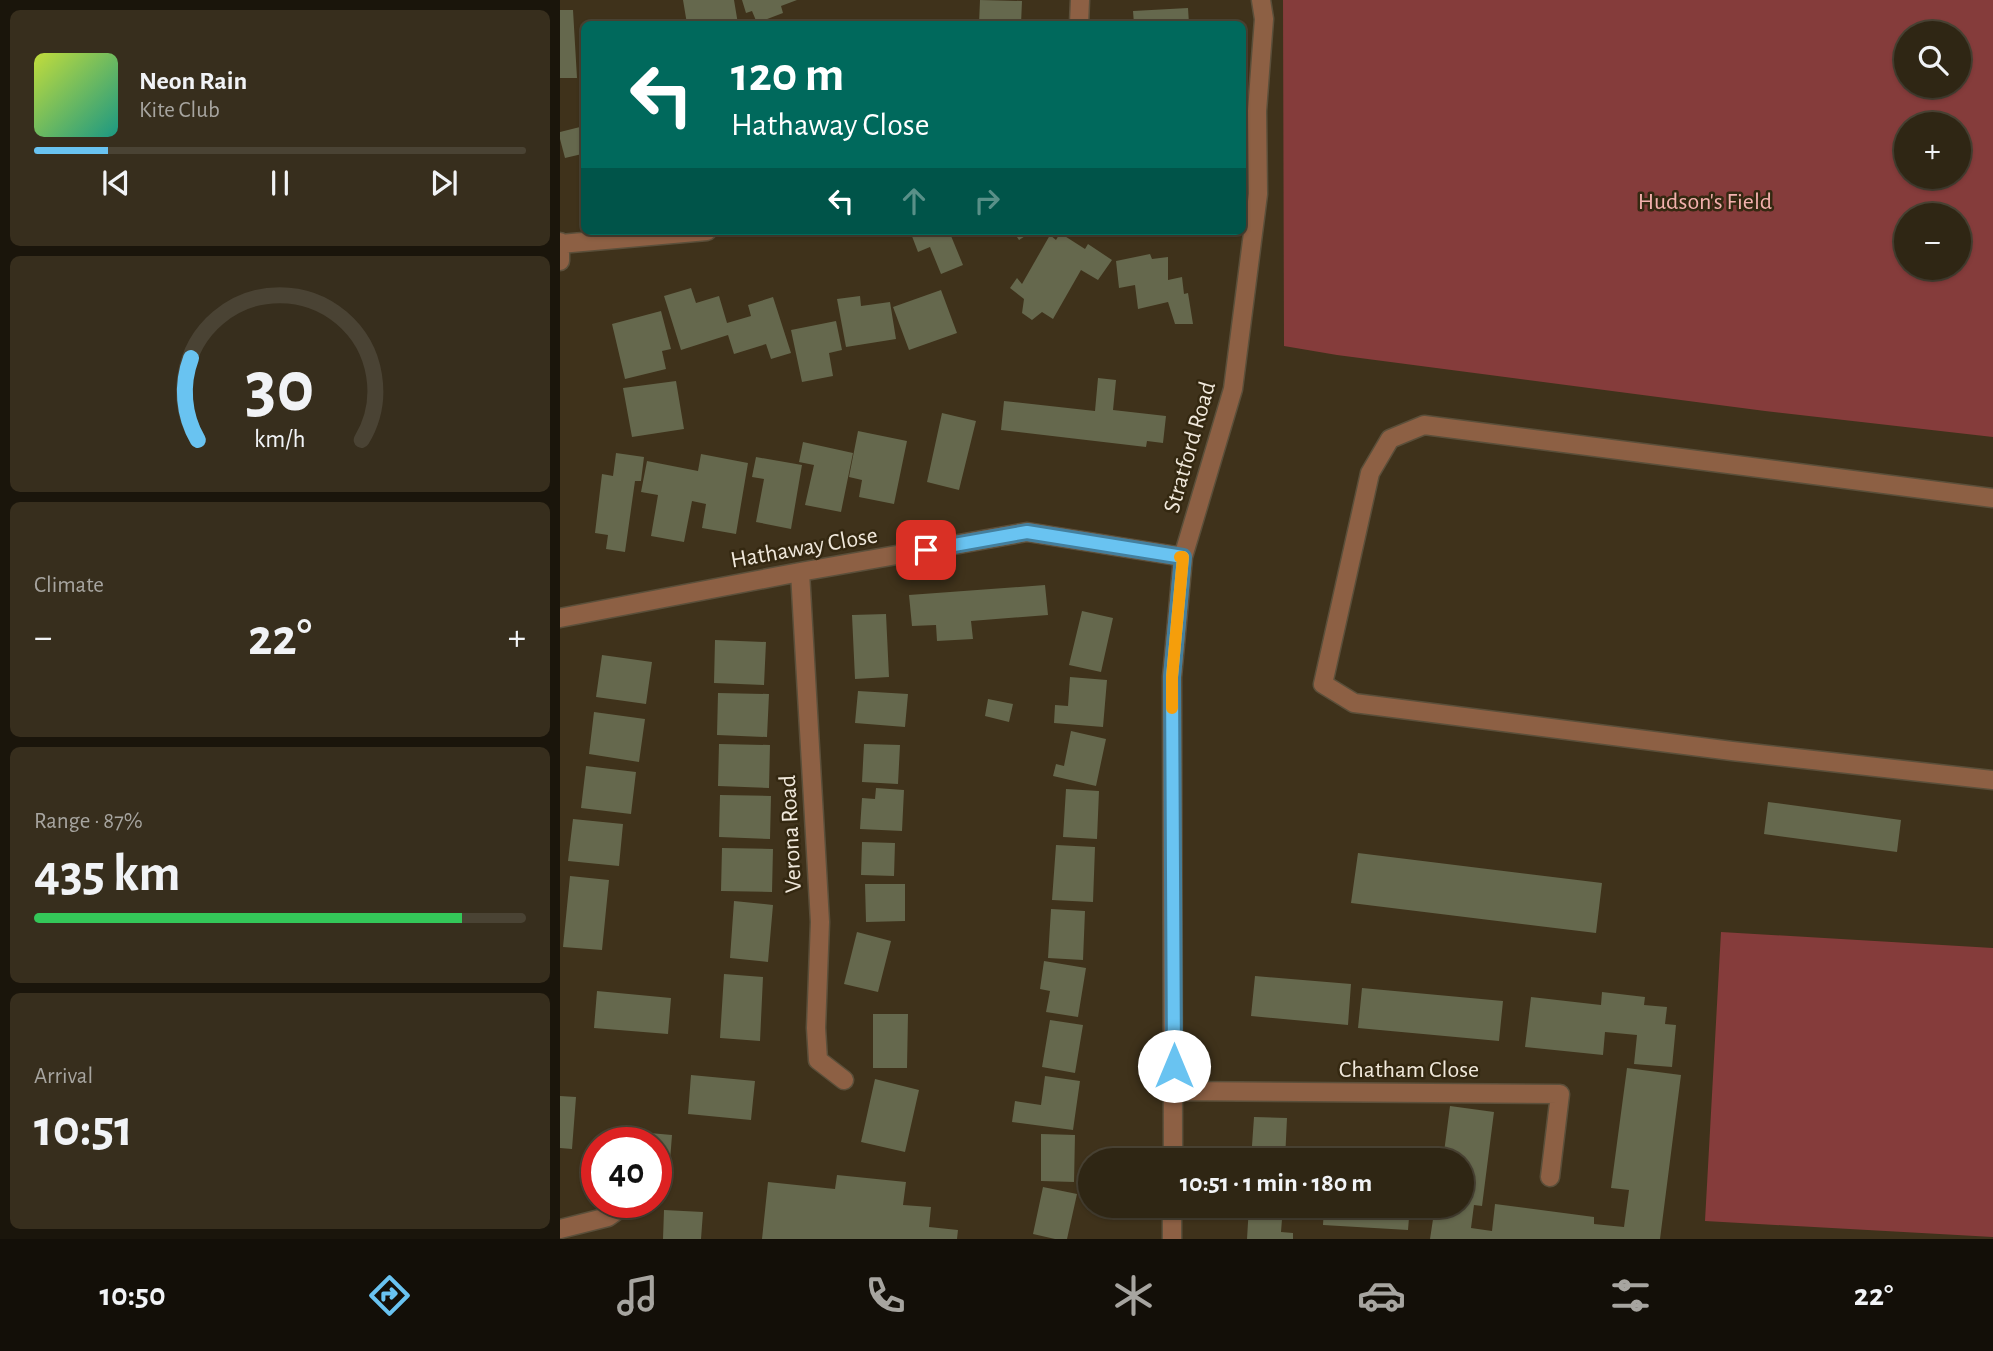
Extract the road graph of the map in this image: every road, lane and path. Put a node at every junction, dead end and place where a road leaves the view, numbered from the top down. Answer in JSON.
{"nodes":[{"id":1,"x":1080,"y":0,"type":"edge"},
{"id":2,"x":1261,"y":0,"type":"edge"},
{"id":3,"x":1079,"y":21,"type":"edge"},
{"id":4,"x":1250,"y":194,"type":"edge"},
{"id":5,"x":658,"y":235,"type":"edge"},
{"id":6,"x":560,"y":243,"type":"edge"},
{"id":7,"x":560,"y":261,"type":"edge"},
{"id":8,"x":1993,"y":498,"type":"edge"},
{"id":9,"x":1183,"y":557,"type":"junction"},
{"id":10,"x":800,"y":572,"type":"junction"},
{"id":11,"x":560,"y":618,"type":"edge"},
{"id":12,"x":1993,"y":780,"type":"edge"},
{"id":13,"x":844,"y":1080,"type":"dead end"},
{"id":14,"x":1174,"y":1091,"type":"junction"},
{"id":15,"x":1173,"y":1148,"type":"edge"},
{"id":16,"x":1550,"y":1177,"type":"dead end"},
{"id":17,"x":604,"y":1218,"type":"edge"},
{"id":18,"x":1172,"y":1218,"type":"edge"},
{"id":19,"x":560,"y":1229,"type":"edge"},
{"id":20,"x":1172,"y":1239,"type":"edge"}],
"edges":[{"from":1,"to":3,"type":"street"},
{"from":2,"to":4,"type":"street","name":"Stratford Road"},
{"from":4,"to":9,"type":"street","name":"Stratford Road"},
{"from":5,"to":6,"type":"street"},
{"from":6,"to":7,"type":"street"},
{"from":8,"to":12,"type":"street"},
{"from":9,"to":10,"type":"street","name":"Hathaway Close"},
{"from":9,"to":14,"type":"street","name":"Stratford Road"},
{"from":10,"to":11,"type":"street","name":"Hathaway Close"},
{"from":10,"to":13,"type":"street","name":"Verona Road"},
{"from":14,"to":15,"type":"street","name":"Stratford Road"},
{"from":14,"to":16,"type":"street","name":"Chatham Close"},
{"from":17,"to":19,"type":"street"},
{"from":18,"to":20,"type":"street"}]}
